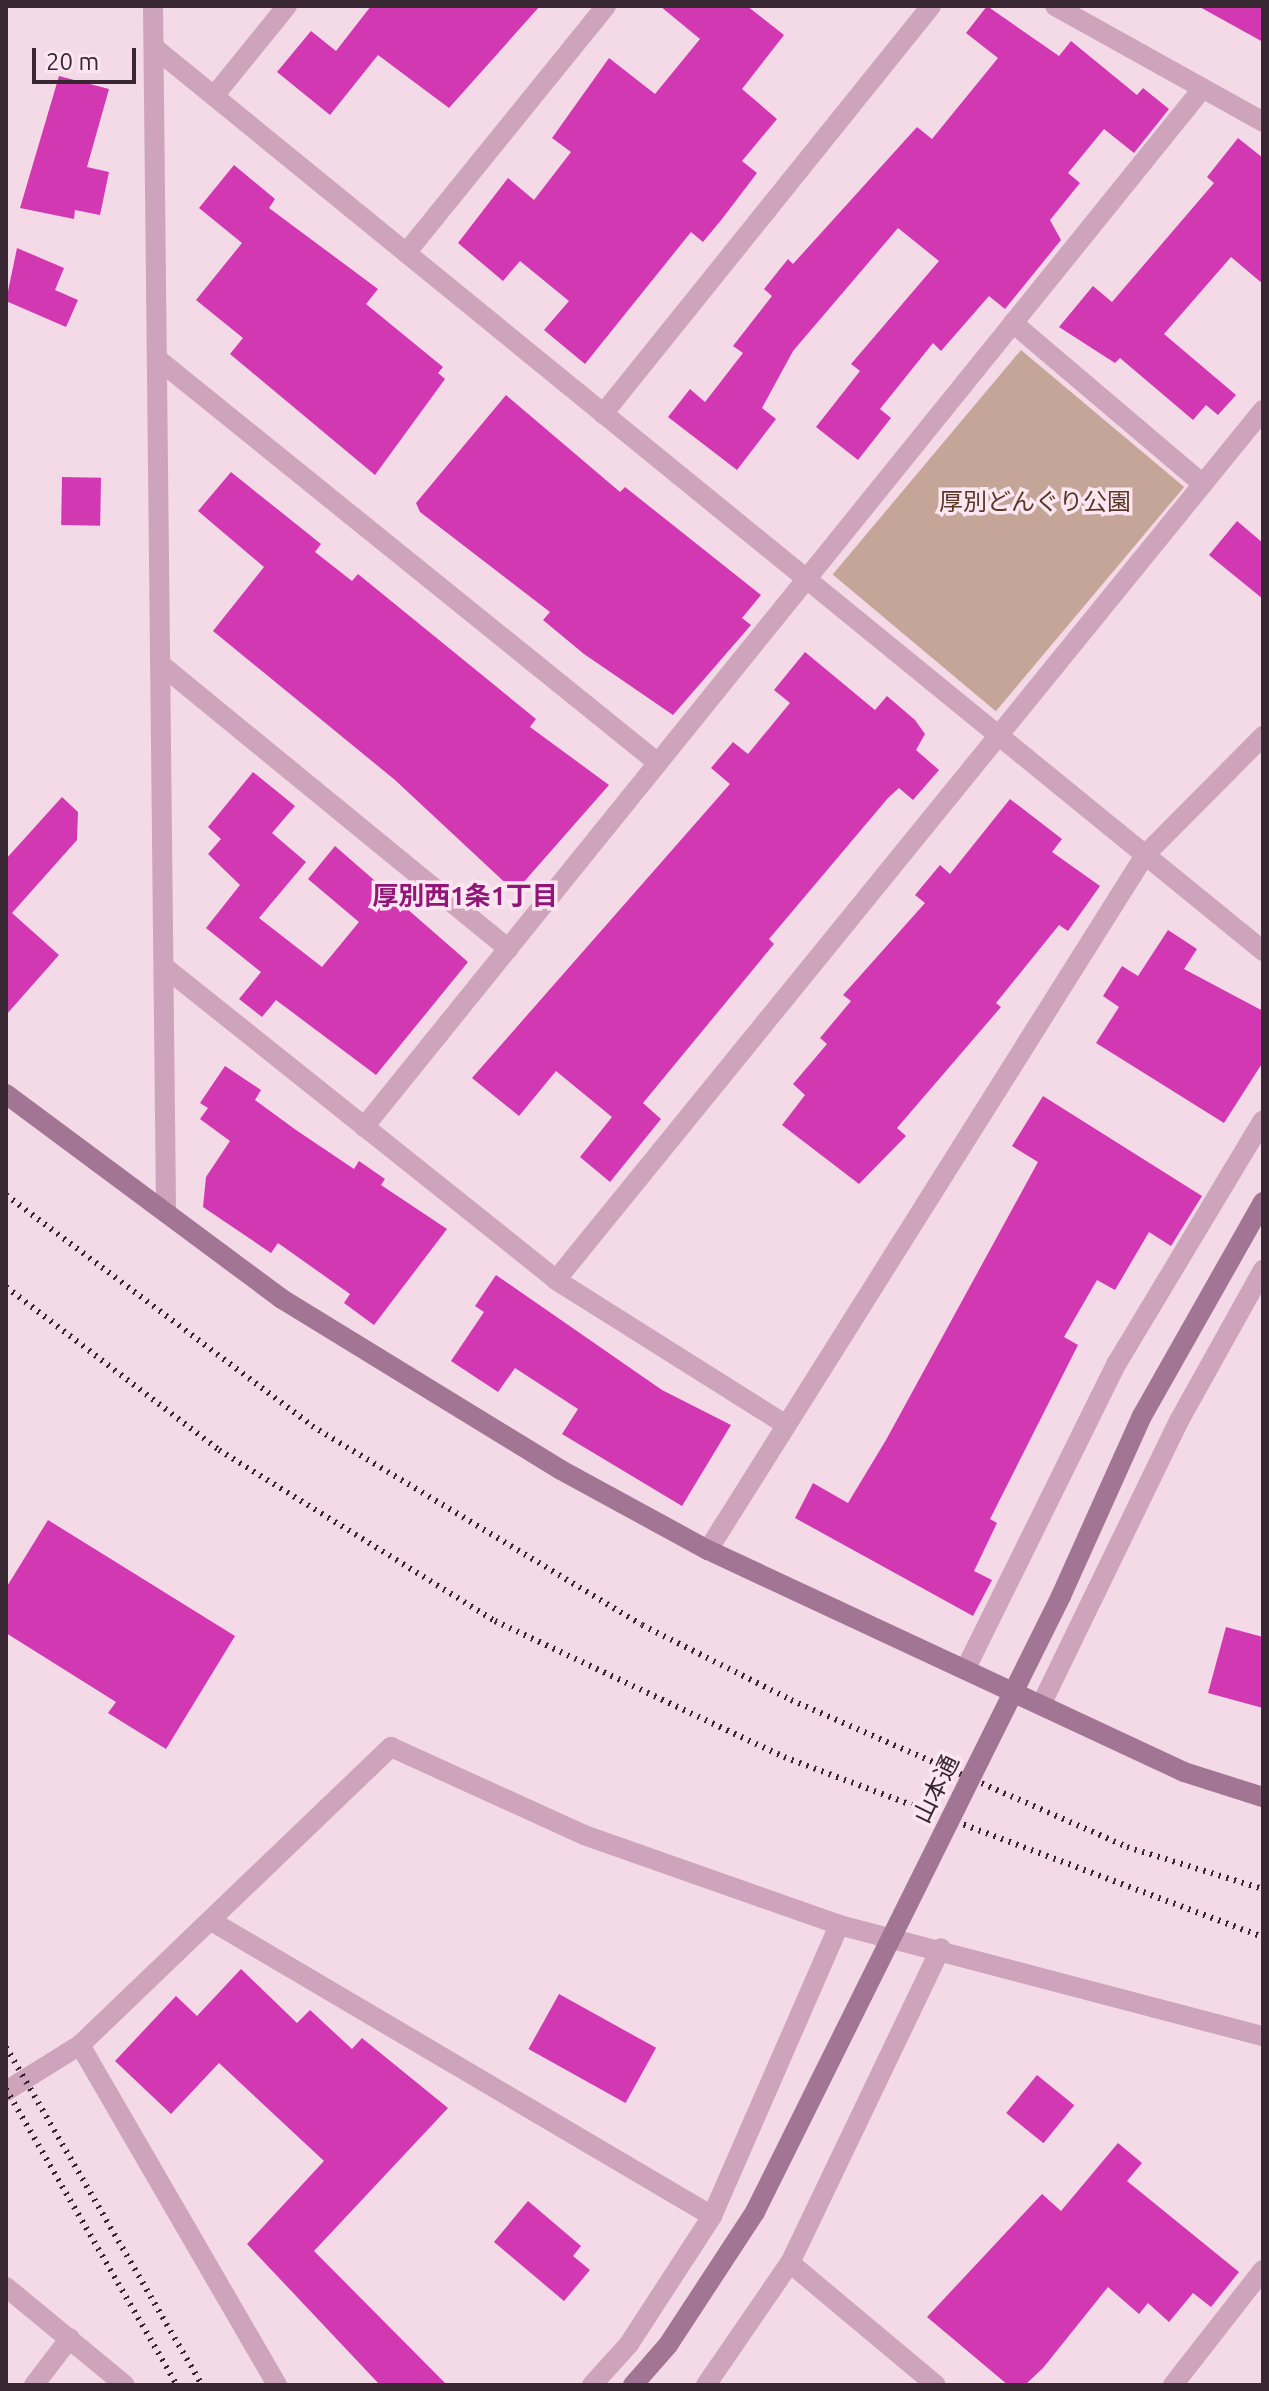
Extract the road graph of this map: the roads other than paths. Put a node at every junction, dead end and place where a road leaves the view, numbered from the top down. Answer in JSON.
{"nodes":[{"id":1,"x":153,"y":6,"type":"edge"},
{"id":2,"x":287,"y":6,"type":"edge"},
{"id":3,"x":606,"y":6,"type":"edge"},
{"id":4,"x":931,"y":6,"type":"edge"},
{"id":5,"x":1055,"y":6,"type":"edge"},
{"id":6,"x":156,"y":49,"type":"junction"},
{"id":7,"x":1203,"y":88,"type":"junction"},
{"id":8,"x":214,"y":96,"type":"junction"},
{"id":9,"x":1263,"y":122,"type":"edge"},
{"id":10,"x":406,"y":253,"type":"junction"},
{"id":11,"x":1013,"y":323,"type":"junction"},
{"id":12,"x":160,"y":361,"type":"junction"},
{"id":13,"x":1263,"y":410,"type":"edge"},
{"id":14,"x":603,"y":414,"type":"junction"},
{"id":15,"x":1203,"y":484,"type":"junction"},
{"id":16,"x":807,"y":579,"type":"junction"},
{"id":17,"x":164,"y":667,"type":"junction"},
{"id":18,"x":998,"y":736,"type":"junction"},
{"id":19,"x":1263,"y":736,"type":"edge"},
{"id":20,"x":658,"y":763,"type":"junction"},
{"id":21,"x":1145,"y":855,"type":"junction"},
{"id":22,"x":508,"y":949,"type":"junction"},
{"id":23,"x":1263,"y":951,"type":"edge"},
{"id":24,"x":167,"y":969,"type":"junction"},
{"id":25,"x":6,"y":1094,"type":"edge"},
{"id":26,"x":1263,"y":1120,"type":"edge"},
{"id":27,"x":364,"y":1127,"type":"junction"},
{"id":28,"x":1263,"y":1202,"type":"edge"},
{"id":29,"x":166,"y":1213,"type":"junction"},
{"id":30,"x":1263,"y":1270,"type":"edge"},
{"id":31,"x":556,"y":1280,"type":"junction"},
{"id":32,"x":785,"y":1424,"type":"junction"},
{"id":33,"x":708,"y":1550,"type":"junction"},
{"id":34,"x":966,"y":1668,"type":"junction"},
{"id":35,"x":1041,"y":1705,"type":"junction"},
{"id":36,"x":1263,"y":1797,"type":"edge"},
{"id":37,"x":213,"y":1922,"type":"junction"},
{"id":38,"x":839,"y":1925,"type":"junction"},
{"id":39,"x":941,"y":1948,"type":"junction"},
{"id":40,"x":1263,"y":2036,"type":"edge"},
{"id":41,"x":80,"y":2045,"type":"junction"},
{"id":42,"x":6,"y":2091,"type":"edge"},
{"id":43,"x":712,"y":2216,"type":"junction"},
{"id":44,"x":790,"y":2263,"type":"junction"},
{"id":45,"x":1263,"y":2270,"type":"edge"},
{"id":46,"x":6,"y":2287,"type":"edge"},
{"id":47,"x":70,"y":2338,"type":"junction"},
{"id":48,"x":34,"y":2385,"type":"edge"},
{"id":49,"x":125,"y":2385,"type":"edge"},
{"id":50,"x":277,"y":2385,"type":"edge"},
{"id":51,"x":592,"y":2385,"type":"edge"},
{"id":52,"x":633,"y":2385,"type":"edge"},
{"id":53,"x":706,"y":2385,"type":"edge"},
{"id":54,"x":936,"y":2385,"type":"edge"},
{"id":55,"x":1173,"y":2385,"type":"edge"}],
"edges":[{"from":1,"to":6,"type":"street"},
{"from":2,"to":8,"type":"street"},
{"from":3,"to":10,"type":"street"},
{"from":4,"to":14,"type":"street"},
{"from":5,"to":7,"type":"street"},
{"from":6,"to":8,"type":"street"},
{"from":6,"to":12,"type":"street"},
{"from":7,"to":9,"type":"street"},
{"from":7,"to":11,"type":"street"},
{"from":8,"to":10,"type":"street"},
{"from":10,"to":14,"type":"street"},
{"from":11,"to":15,"type":"street"},
{"from":11,"to":16,"type":"street"},
{"from":12,"to":17,"type":"street"},
{"from":12,"to":20,"type":"street"},
{"from":13,"to":15,"type":"street"},
{"from":14,"to":16,"type":"street"},
{"from":15,"to":18,"type":"street"},
{"from":16,"to":18,"type":"street"},
{"from":16,"to":20,"type":"street"},
{"from":17,"to":22,"type":"street"},
{"from":17,"to":24,"type":"street"},
{"from":18,"to":21,"type":"street"},
{"from":18,"to":31,"type":"street"},
{"from":19,"to":21,"type":"street"},
{"from":20,"to":22,"type":"street"},
{"from":21,"to":23,"type":"street"},
{"from":21,"to":32,"type":"street"},
{"from":22,"to":27,"type":"street"},
{"from":24,"to":27,"type":"street"},
{"from":24,"to":29,"type":"street"},
{"from":25,"to":29,"type":"street"},
{"from":26,"to":34,"type":"street"},
{"from":27,"to":31,"type":"street"},
{"from":28,"to":52,"type":"street","name":"山本通","bridge":true},
{"from":29,"to":33,"type":"street"},
{"from":30,"to":35,"type":"street"},
{"from":31,"to":32,"type":"street"},
{"from":32,"to":33,"type":"street"},
{"from":33,"to":34,"type":"street"},
{"from":34,"to":35,"type":"street"},
{"from":35,"to":36,"type":"street"},
{"from":37,"to":38,"type":"street"},
{"from":37,"to":41,"type":"street"},
{"from":37,"to":43,"type":"street"},
{"from":38,"to":39,"type":"street"},
{"from":38,"to":43,"type":"street"},
{"from":39,"to":40,"type":"street"},
{"from":39,"to":44,"type":"street"},
{"from":41,"to":42,"type":"street"},
{"from":41,"to":50,"type":"street"},
{"from":43,"to":51,"type":"street"},
{"from":44,"to":53,"type":"street"},
{"from":44,"to":54,"type":"street"},
{"from":45,"to":55,"type":"street"},
{"from":46,"to":47,"type":"street"},
{"from":47,"to":48,"type":"street"},
{"from":47,"to":49,"type":"street"}]}
